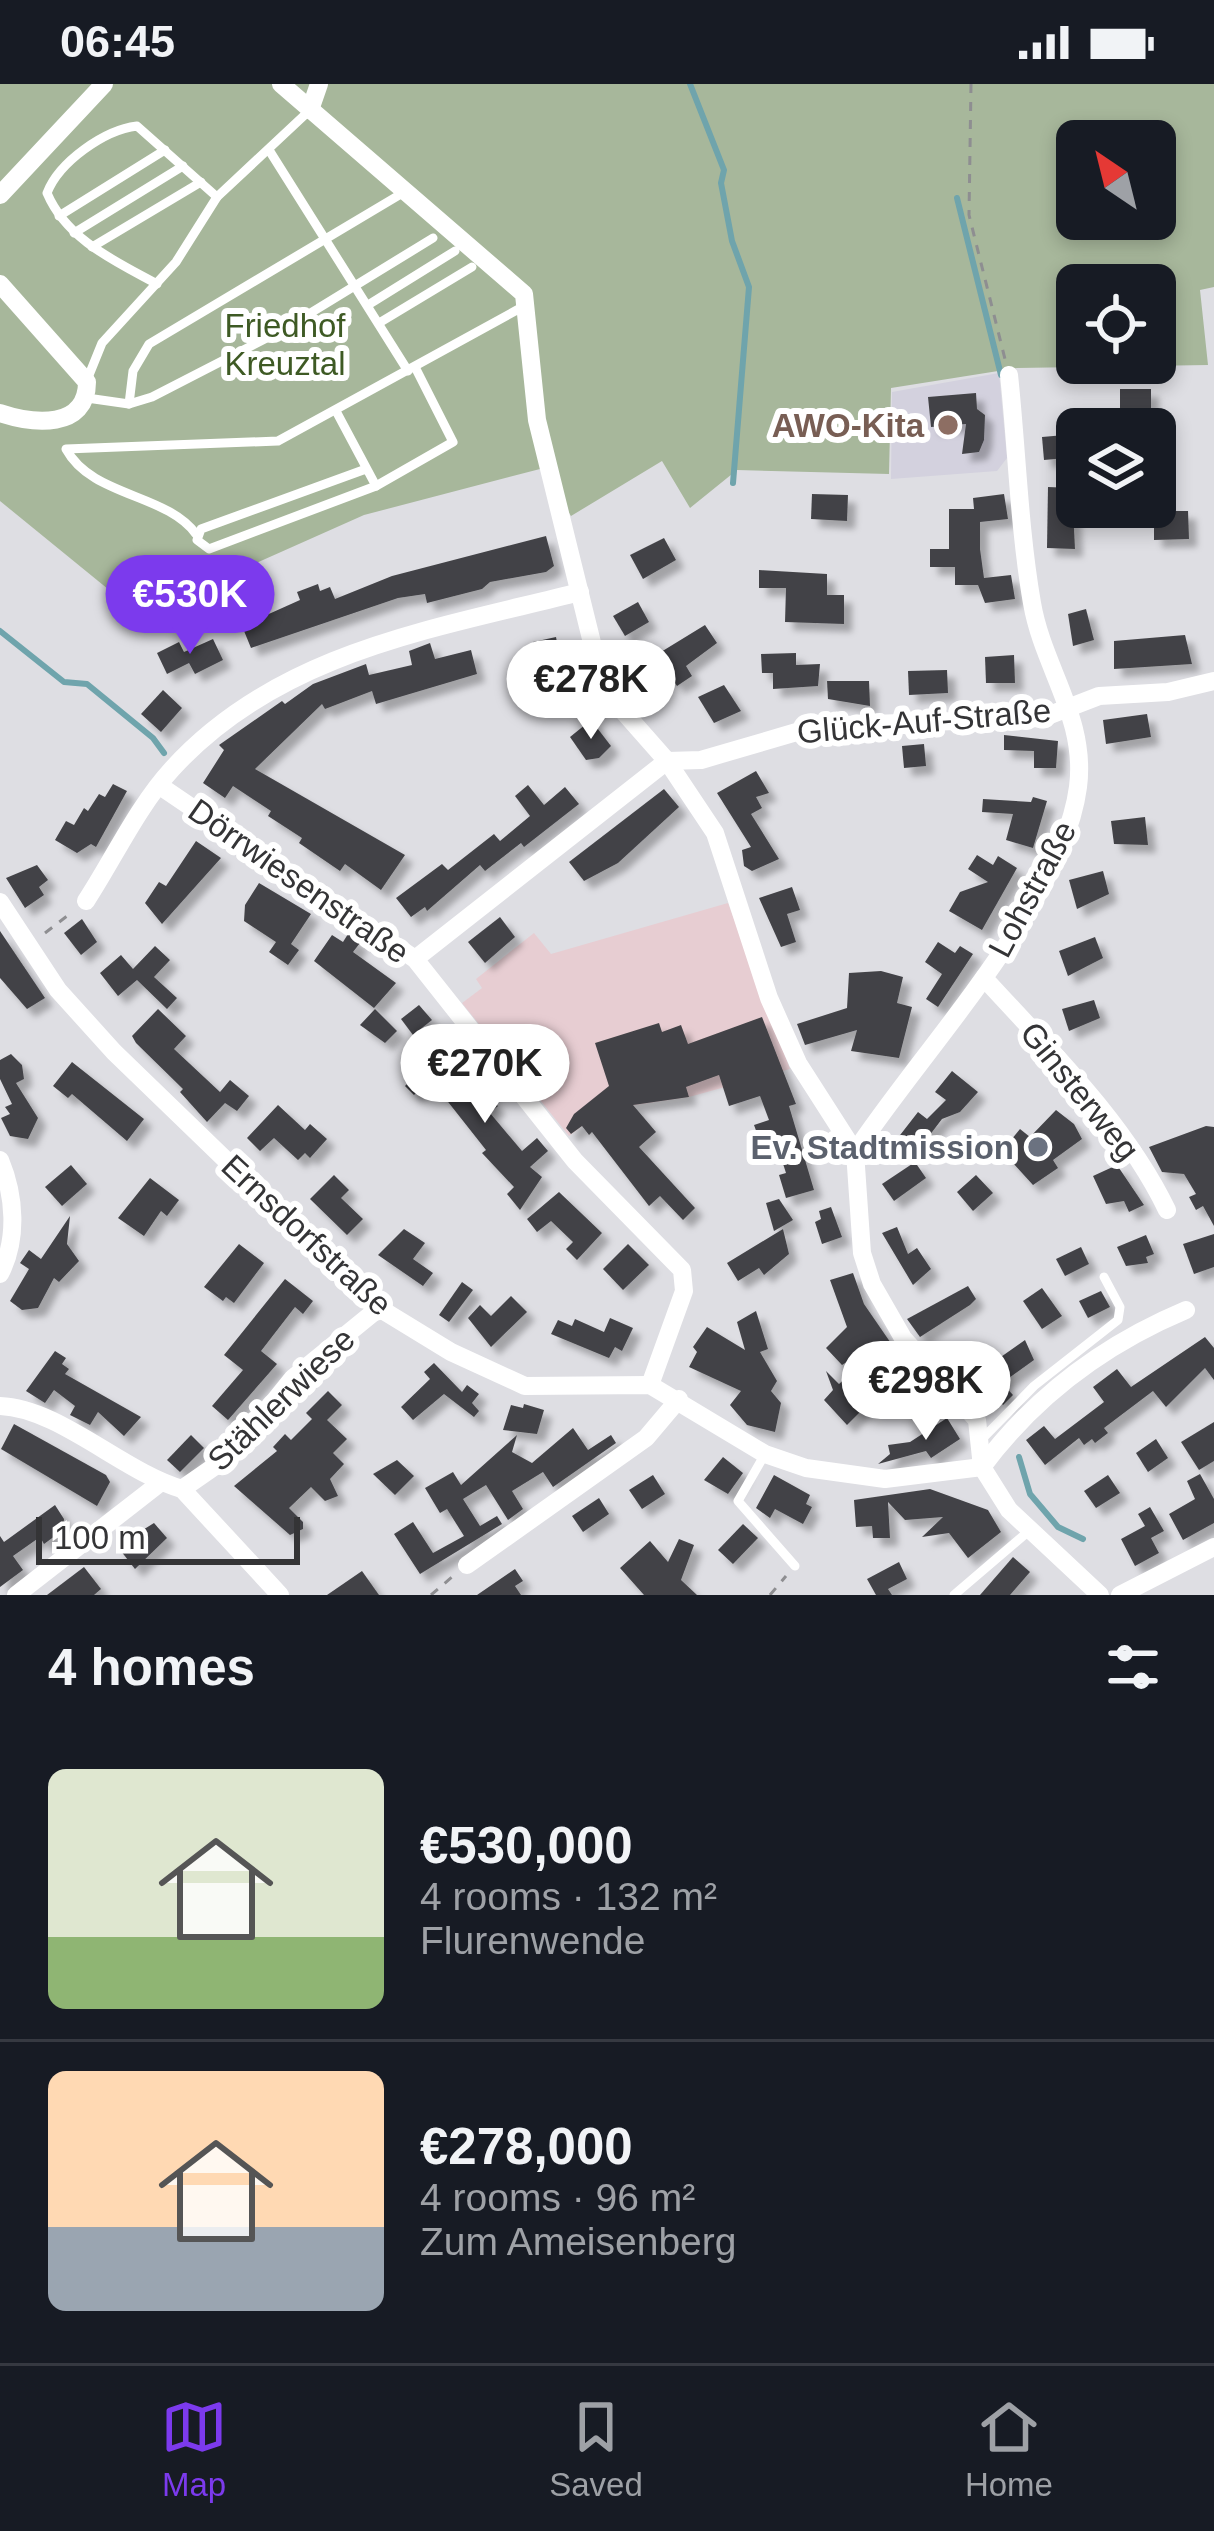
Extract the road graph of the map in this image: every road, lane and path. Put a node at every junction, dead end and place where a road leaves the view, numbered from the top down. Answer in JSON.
{"nodes":[{"id":1,"x":104,"y":84,"type":"edge"},
{"id":2,"x":281,"y":84,"type":"edge"},
{"id":3,"x":319,"y":84,"type":"edge"},
{"id":4,"x":971,"y":84,"type":"edge"},
{"id":5,"x":310,"y":110,"type":"junction"},
{"id":6,"x":165,"y":150,"type":"junction"},
{"id":7,"x":269,"y":150,"type":"junction"},
{"id":8,"x":183,"y":166,"type":"junction"},
{"id":9,"x":201,"y":182,"type":"junction"},
{"id":10,"x":406,"y":191,"type":"junction"},
{"id":11,"x":0,"y":195,"type":"edge"},
{"id":12,"x":218,"y":197,"type":"junction"},
{"id":13,"x":59,"y":216,"type":"junction"},
{"id":14,"x":74,"y":232,"type":"junction"},
{"id":15,"x":327,"y":238,"type":"junction"},
{"id":16,"x":433,"y":238,"type":"dead end"},
{"id":17,"x":92,"y":247,"type":"junction"},
{"id":18,"x":455,"y":251,"type":"dead end"},
{"id":19,"x":472,"y":267,"type":"dead end"},
{"id":20,"x":0,"y":284,"type":"edge"},
{"id":21,"x":158,"y":284,"type":"junction"},
{"id":22,"x":356,"y":286,"type":"junction"},
{"id":23,"x":368,"y":305,"type":"junction"},
{"id":24,"x":526,"y":305,"type":"junction"},
{"id":25,"x":379,"y":322,"type":"junction"},
{"id":26,"x":411,"y":369,"type":"junction"},
{"id":27,"x":1009,"y":375,"type":"joint"},
{"id":28,"x":87,"y":390,"type":"junction"},
{"id":29,"x":129,"y":404,"type":"junction"},
{"id":30,"x":336,"y":411,"type":"junction"},
{"id":31,"x":0,"y":413,"type":"edge"},
{"id":32,"x":366,"y":469,"type":"junction"},
{"id":33,"x":376,"y":486,"type":"junction"},
{"id":34,"x":196,"y":534,"type":"junction"},
{"id":35,"x":580,"y":592,"type":"junction"},
{"id":36,"x":1214,"y":681,"type":"edge"},
{"id":37,"x":1070,"y":707,"type":"junction"},
{"id":38,"x":667,"y":760,"type":"junction"},
{"id":39,"x":160,"y":785,"type":"junction"},
{"id":40,"x":86,"y":901,"type":"joint"},
{"id":41,"x":0,"y":902,"type":"edge"},
{"id":42,"x":28,"y":946,"type":"junction"},
{"id":43,"x":415,"y":959,"type":"junction"},
{"id":44,"x":984,"y":978,"type":"junction"},
{"id":45,"x":855,"y":1152,"type":"junction"},
{"id":46,"x":0,"y":1160,"type":"edge"},
{"id":47,"x":1167,"y":1210,"type":"dead end"},
{"id":48,"x":0,"y":1274,"type":"edge"},
{"id":49,"x":1104,"y":1277,"type":"dead end"},
{"id":50,"x":380,"y":1308,"type":"junction"},
{"id":51,"x":1186,"y":1310,"type":"dead end"},
{"id":52,"x":650,"y":1385,"type":"junction"},
{"id":53,"x":679,"y":1399,"type":"junction"},
{"id":54,"x":0,"y":1406,"type":"edge"},
{"id":55,"x":982,"y":1439,"type":"junction"},
{"id":56,"x":765,"y":1454,"type":"junction"},
{"id":57,"x":982,"y":1468,"type":"junction"},
{"id":58,"x":160,"y":1483,"type":"junction"},
{"id":59,"x":182,"y":1489,"type":"junction"},
{"id":60,"x":1030,"y":1530,"type":"junction"},
{"id":61,"x":1214,"y":1547,"type":"edge"},
{"id":62,"x":467,"y":1565,"type":"joint"},
{"id":63,"x":795,"y":1565,"type":"joint"},
{"id":64,"x":16,"y":1595,"type":"edge"},
{"id":65,"x":280,"y":1595,"type":"edge"},
{"id":66,"x":431,"y":1595,"type":"edge"},
{"id":67,"x":770,"y":1595,"type":"edge"},
{"id":68,"x":954,"y":1595,"type":"edge"},
{"id":69,"x":1100,"y":1595,"type":"edge"},
{"id":70,"x":1120,"y":1595,"type":"edge"}],
"edges":[{"from":1,"to":11,"type":"street"},
{"from":2,"to":5,"type":"street"},
{"from":3,"to":5,"type":"street"},
{"from":4,"to":27,"type":"path"},
{"from":5,"to":7,"type":"lane"},
{"from":5,"to":10,"type":"street"},
{"from":6,"to":8,"type":"lane"},
{"from":6,"to":13,"type":"lane"},
{"from":6,"to":13,"type":"lane"},
{"from":7,"to":12,"type":"lane"},
{"from":7,"to":15,"type":"lane"},
{"from":8,"to":9,"type":"lane"},
{"from":8,"to":14,"type":"lane"},
{"from":9,"to":12,"type":"lane"},
{"from":9,"to":17,"type":"lane"},
{"from":10,"to":15,"type":"lane"},
{"from":10,"to":24,"type":"street"},
{"from":12,"to":21,"type":"lane"},
{"from":13,"to":14,"type":"lane"},
{"from":14,"to":17,"type":"lane"},
{"from":15,"to":22,"type":"lane"},
{"from":15,"to":29,"type":"lane"},
{"from":16,"to":22,"type":"lane"},
{"from":17,"to":21,"type":"lane"},
{"from":18,"to":23,"type":"lane"},
{"from":19,"to":25,"type":"lane"},
{"from":20,"to":28,"type":"street"},
{"from":21,"to":28,"type":"lane"},
{"from":22,"to":23,"type":"lane"},
{"from":22,"to":29,"type":"lane"},
{"from":23,"to":25,"type":"lane"},
{"from":24,"to":26,"type":"lane"},
{"from":24,"to":35,"type":"street"},
{"from":25,"to":26,"type":"lane"},
{"from":26,"to":30,"type":"lane"},
{"from":26,"to":33,"type":"lane"},
{"from":27,"to":37,"type":"street","name":"Lohstraße"},
{"from":28,"to":29,"type":"lane"},
{"from":28,"to":31,"type":"street"},
{"from":30,"to":32,"type":"lane"},
{"from":30,"to":34,"type":"lane"},
{"from":32,"to":33,"type":"lane"},
{"from":32,"to":34,"type":"lane"},
{"from":33,"to":34,"type":"lane"},
{"from":35,"to":38,"type":"street"},
{"from":35,"to":39,"type":"street"},
{"from":36,"to":37,"type":"street","name":"Glück-Auf-Straße"},
{"from":37,"to":38,"type":"street","name":"Glück-Auf-Straße"},
{"from":37,"to":44,"type":"street","name":"Lohstraße"},
{"from":38,"to":43,"type":"street"},
{"from":38,"to":45,"type":"street"},
{"from":39,"to":40,"type":"street"},
{"from":39,"to":43,"type":"street","name":"Dörrwiesenstraße"},
{"from":40,"to":42,"type":"path"},
{"from":41,"to":42,"type":"street","name":"Ernsdorfstraße"},
{"from":42,"to":50,"type":"street","name":"Ernsdorfstraße"},
{"from":43,"to":52,"type":"street","name":"Dörrwiesenstraße"},
{"from":44,"to":45,"type":"street","name":"Lohstraße"},
{"from":44,"to":47,"type":"street","name":"Ginsterweg"},
{"from":45,"to":55,"type":"street"},
{"from":46,"to":48,"type":"street"},
{"from":49,"to":55,"type":"lane"},
{"from":50,"to":52,"type":"street","name":"Ernsdorfstraße"},
{"from":50,"to":59,"type":"street","name":"Stählerwiese"},
{"from":51,"to":57,"type":"street"},
{"from":52,"to":53,"type":"street","name":"Ernsdorfstraße"},
{"from":53,"to":56,"type":"street","name":"Ernsdorfstraße"},
{"from":53,"to":62,"type":"street"},
{"from":54,"to":58,"type":"street"},
{"from":55,"to":57,"type":"street"},
{"from":56,"to":57,"type":"street","name":"Ernsdorfstraße"},
{"from":56,"to":63,"type":"lane"},
{"from":57,"to":60,"type":"street"},
{"from":58,"to":59,"type":"street"},
{"from":58,"to":64,"type":"street"},
{"from":59,"to":65,"type":"street"},
{"from":60,"to":68,"type":"lane"},
{"from":60,"to":69,"type":"street"},
{"from":61,"to":70,"type":"street"},
{"from":62,"to":66,"type":"path"},
{"from":63,"to":67,"type":"path"}]}
